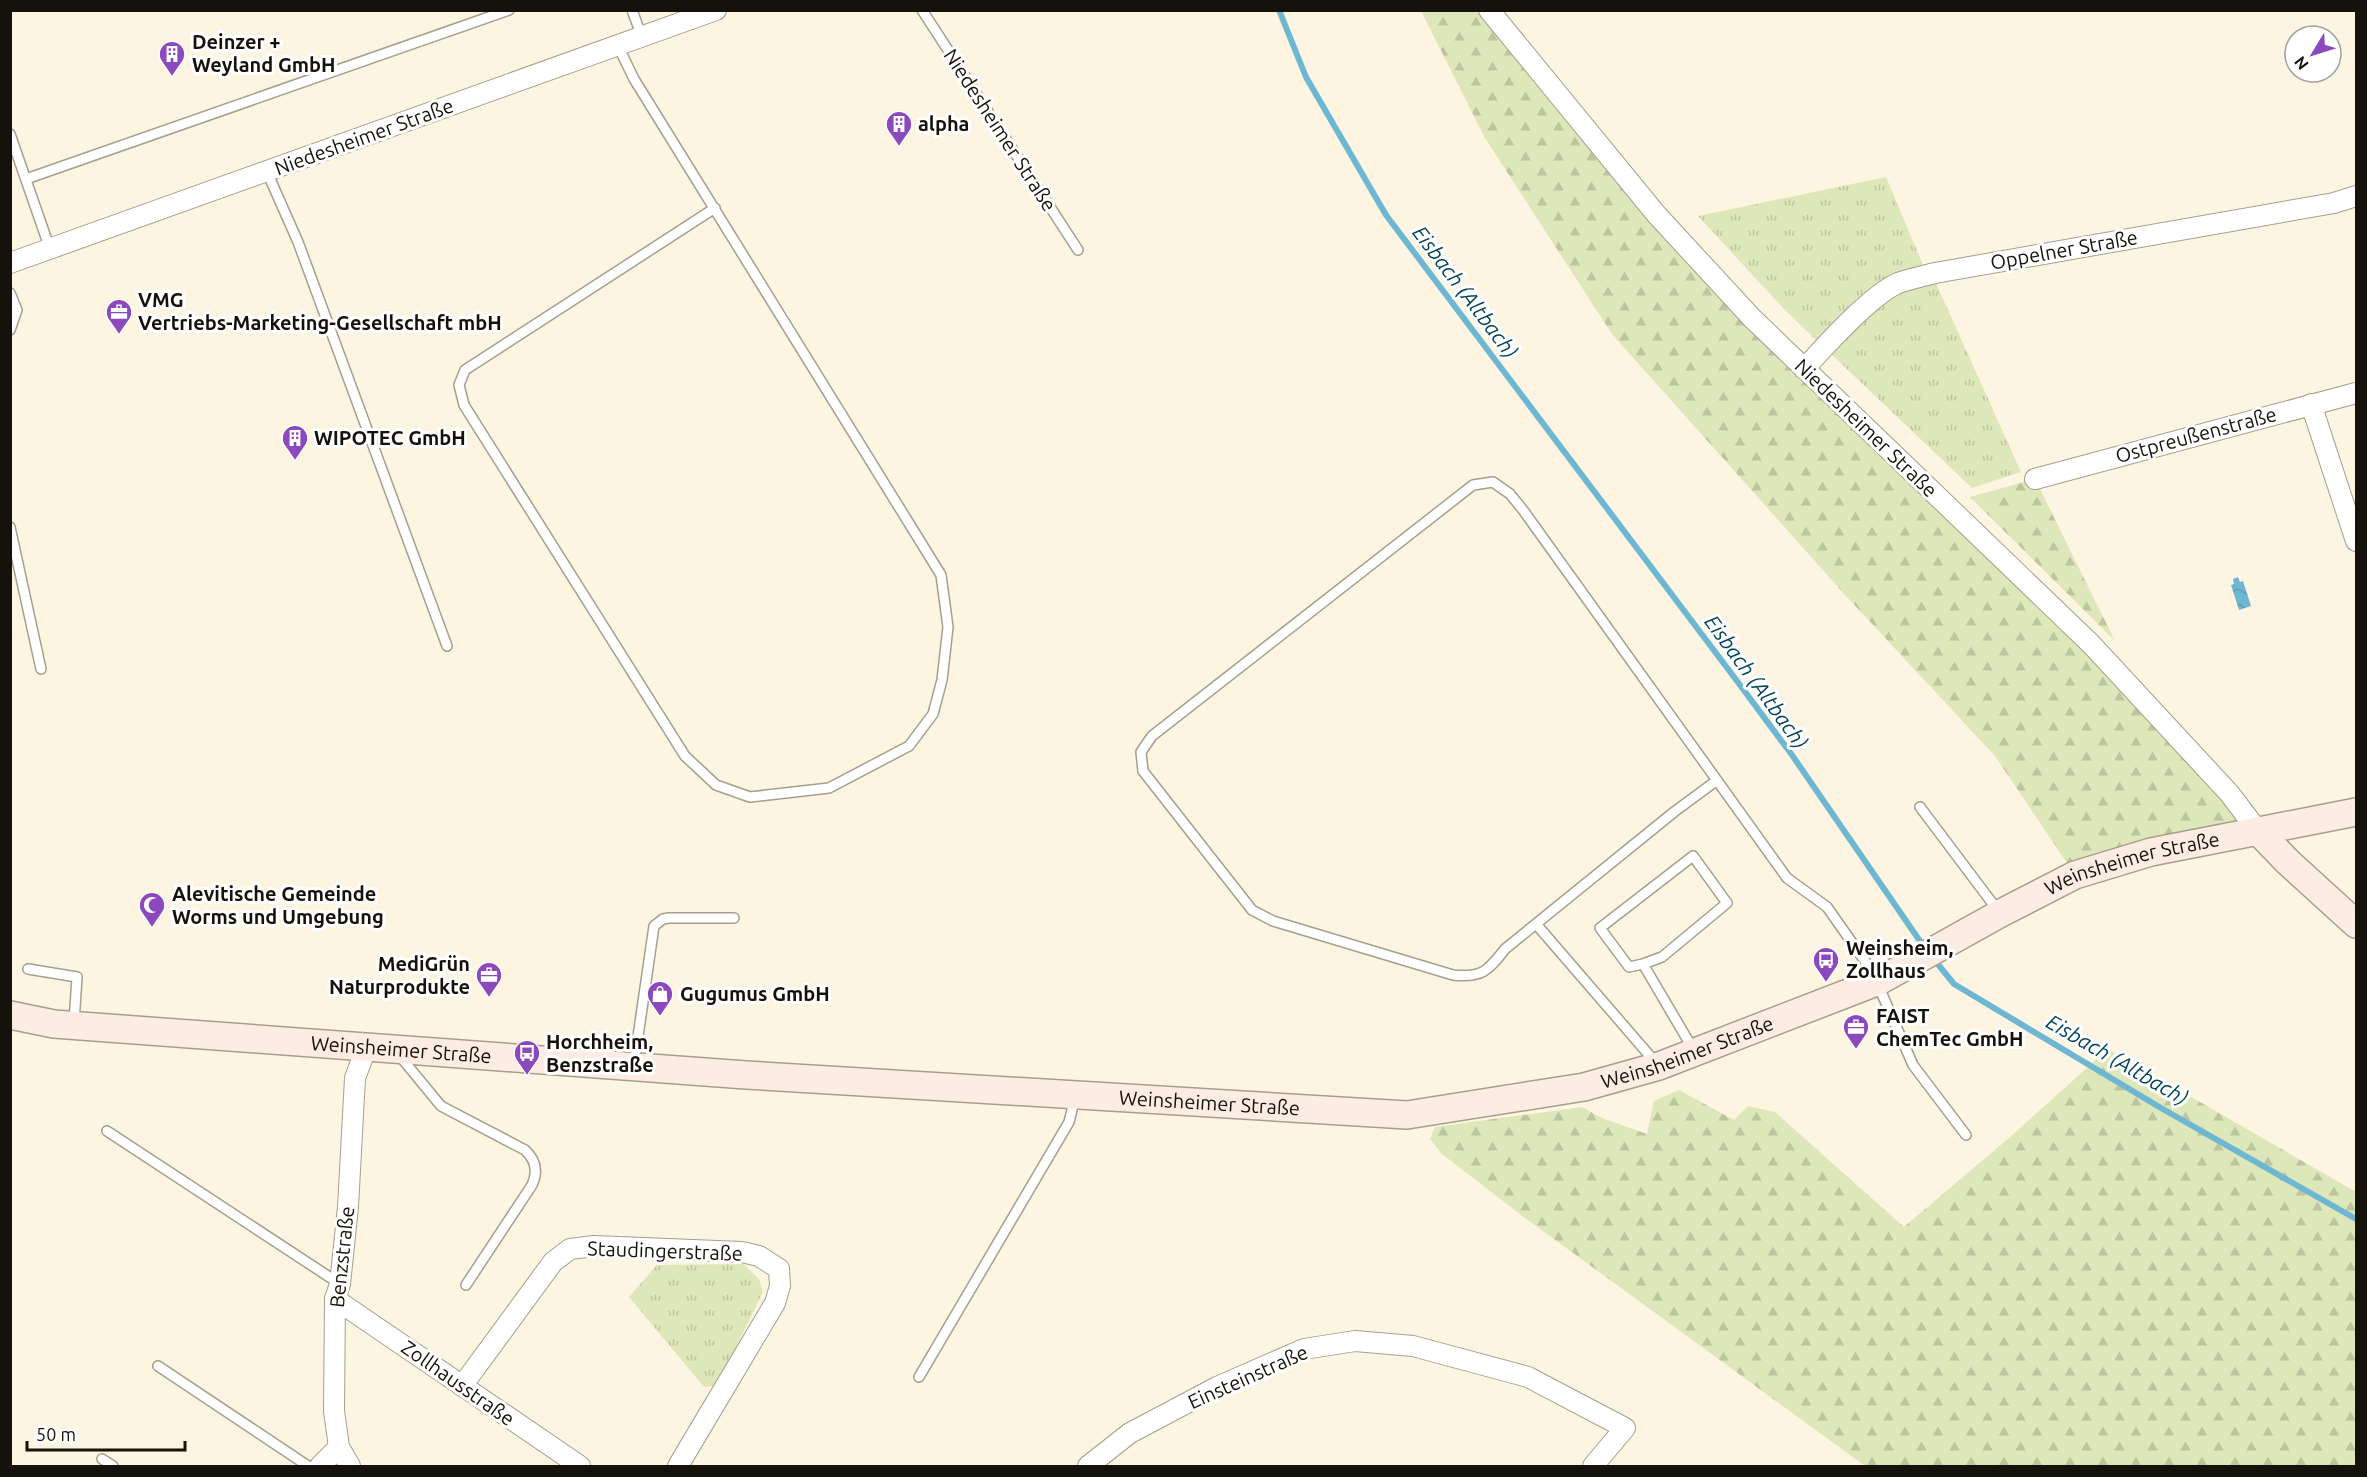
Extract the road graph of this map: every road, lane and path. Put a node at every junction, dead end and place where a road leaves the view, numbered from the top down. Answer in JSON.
{"nodes":[{"id":1,"x":509,"y":10,"type":"edge"},
{"id":2,"x":632,"y":10,"type":"edge"},
{"id":3,"x":717,"y":10,"type":"edge"},
{"id":4,"x":922,"y":10,"type":"edge"},
{"id":5,"x":1488,"y":10,"type":"edge"},
{"id":6,"x":642,"y":37,"type":"junction"},
{"id":7,"x":618,"y":46,"type":"junction"},
{"id":8,"x":10,"y":134,"type":"edge"},
{"id":9,"x":267,"y":172,"type":"junction"},
{"id":10,"x":26,"y":179,"type":"junction"},
{"id":11,"x":2356,"y":196,"type":"edge"},
{"id":12,"x":715,"y":208,"type":"junction"},
{"id":13,"x":50,"y":249,"type":"junction"},
{"id":14,"x":1078,"y":250,"type":"dead end"},
{"id":15,"x":10,"y":263,"type":"edge"},
{"id":16,"x":10,"y":293,"type":"edge"},
{"id":17,"x":10,"y":330,"type":"edge"},
{"id":18,"x":1804,"y":369,"type":"junction"},
{"id":19,"x":2356,"y":393,"type":"edge"},
{"id":20,"x":2311,"y":404,"type":"junction"},
{"id":21,"x":2035,"y":479,"type":"dead end"},
{"id":22,"x":10,"y":527,"type":"edge"},
{"id":23,"x":2356,"y":541,"type":"edge"},
{"id":24,"x":447,"y":646,"type":"dead end"},
{"id":25,"x":41,"y":669,"type":"dead end"},
{"id":26,"x":1716,"y":781,"type":"junction"},
{"id":27,"x":1920,"y":807,"type":"dead end"},
{"id":28,"x":2356,"y":812,"type":"edge"},
{"id":29,"x":2258,"y":831,"type":"junction"},
{"id":30,"x":2001,"y":914,"type":"junction"},
{"id":31,"x":734,"y":918,"type":"dead end"},
{"id":32,"x":1536,"y":924,"type":"junction"},
{"id":33,"x":2356,"y":924,"type":"edge"},
{"id":34,"x":1643,"y":964,"type":"junction"},
{"id":35,"x":28,"y":969,"type":"dead end"},
{"id":36,"x":1879,"y":981,"type":"junction"},
{"id":37,"x":10,"y":1015,"type":"edge"},
{"id":38,"x":74,"y":1025,"type":"junction"},
{"id":39,"x":381,"y":1047,"type":"junction"},
{"id":40,"x":1694,"y":1052,"type":"junction"},
{"id":41,"x":634,"y":1066,"type":"junction"},
{"id":42,"x":1659,"y":1066,"type":"junction"},
{"id":43,"x":1076,"y":1096,"type":"junction"},
{"id":44,"x":107,"y":1131,"type":"dead end"},
{"id":45,"x":1966,"y":1135,"type":"dead end"},
{"id":46,"x":466,"y":1285,"type":"dead end"},
{"id":47,"x":337,"y":1292,"type":"junction"},
{"id":48,"x":158,"y":1366,"type":"dead end"},
{"id":49,"x":919,"y":1377,"type":"dead end"},
{"id":50,"x":462,"y":1386,"type":"junction"},
{"id":51,"x":339,"y":1448,"type":"junction"},
{"id":52,"x":102,"y":1459,"type":"dead end"},
{"id":53,"x":113,"y":1467,"type":"edge"},
{"id":54,"x":308,"y":1467,"type":"edge"},
{"id":55,"x":320,"y":1467,"type":"edge"},
{"id":56,"x":350,"y":1467,"type":"edge"},
{"id":57,"x":580,"y":1467,"type":"edge"},
{"id":58,"x":678,"y":1467,"type":"edge"},
{"id":59,"x":1088,"y":1467,"type":"edge"},
{"id":60,"x":1593,"y":1467,"type":"edge"}],
"edges":[{"from":1,"to":10,"type":"lane"},
{"from":2,"to":6,"type":"lane"},
{"from":3,"to":6,"type":"street","name":"Niedesheimer Straße"},
{"from":4,"to":14,"type":"lane","name":"Niedesheimer Straße"},
{"from":5,"to":18,"type":"street","name":"Niedesheimer Straße"},
{"from":6,"to":7,"type":"street","name":"Niedesheimer Straße"},
{"from":7,"to":9,"type":"street","name":"Niedesheimer Straße"},
{"from":7,"to":12,"type":"lane"},
{"from":8,"to":10,"type":"lane"},
{"from":9,"to":13,"type":"street","name":"Niedesheimer Straße"},
{"from":9,"to":24,"type":"lane"},
{"from":10,"to":13,"type":"lane"},
{"from":11,"to":18,"type":"street","name":"Oppelner Straße"},
{"from":12,"to":12,"type":"lane"},
{"from":13,"to":15,"type":"street","name":"Niedesheimer Straße"},
{"from":16,"to":17,"type":"lane"},
{"from":18,"to":29,"type":"street","name":"Niedesheimer Straße"},
{"from":19,"to":20,"type":"street","name":"Ostpreußenstraße"},
{"from":20,"to":21,"type":"street","name":"Ostpreußenstraße"},
{"from":20,"to":23,"type":"street"},
{"from":22,"to":25,"type":"lane"},
{"from":26,"to":32,"type":"lane"},
{"from":26,"to":32,"type":"lane"},
{"from":26,"to":36,"type":"lane"},
{"from":27,"to":30,"type":"lane"},
{"from":28,"to":29,"type":"main road","name":"Weinsheimer Straße"},
{"from":29,"to":30,"type":"main road","name":"Weinsheimer Straße"},
{"from":29,"to":33,"type":"main road"},
{"from":30,"to":36,"type":"main road","name":"Weinsheimer Straße"},
{"from":31,"to":41,"type":"lane"},
{"from":32,"to":42,"type":"lane"},
{"from":34,"to":34,"type":"lane"},
{"from":34,"to":40,"type":"lane"},
{"from":35,"to":38,"type":"lane"},
{"from":36,"to":40,"type":"main road","name":"Weinsheimer Straße"},
{"from":36,"to":45,"type":"lane"},
{"from":37,"to":38,"type":"main road","name":"Weinsheimer Straße"},
{"from":38,"to":39,"type":"main road","name":"Weinsheimer Straße"},
{"from":39,"to":41,"type":"main road","name":"Weinsheimer Straße"},
{"from":39,"to":46,"type":"lane"},
{"from":39,"to":47,"type":"street","name":"Benzstraße"},
{"from":40,"to":42,"type":"main road","name":"Weinsheimer Straße"},
{"from":41,"to":43,"type":"main road","name":"Weinsheimer Straße"},
{"from":42,"to":43,"type":"main road","name":"Weinsheimer Straße"},
{"from":43,"to":49,"type":"lane"},
{"from":44,"to":47,"type":"lane"},
{"from":47,"to":50,"type":"street","name":"Zollhausstraße"},
{"from":47,"to":51,"type":"street","name":"Benzstraße"},
{"from":48,"to":54,"type":"lane"},
{"from":50,"to":57,"type":"street","name":"Zollhausstraße"},
{"from":50,"to":58,"type":"street","name":"Staudingerstraße"},
{"from":51,"to":55,"type":"street"},
{"from":51,"to":56,"type":"street","name":"Benzstraße"},
{"from":52,"to":53,"type":"lane"},
{"from":59,"to":60,"type":"street","name":"Einsteinstraße"}]}
